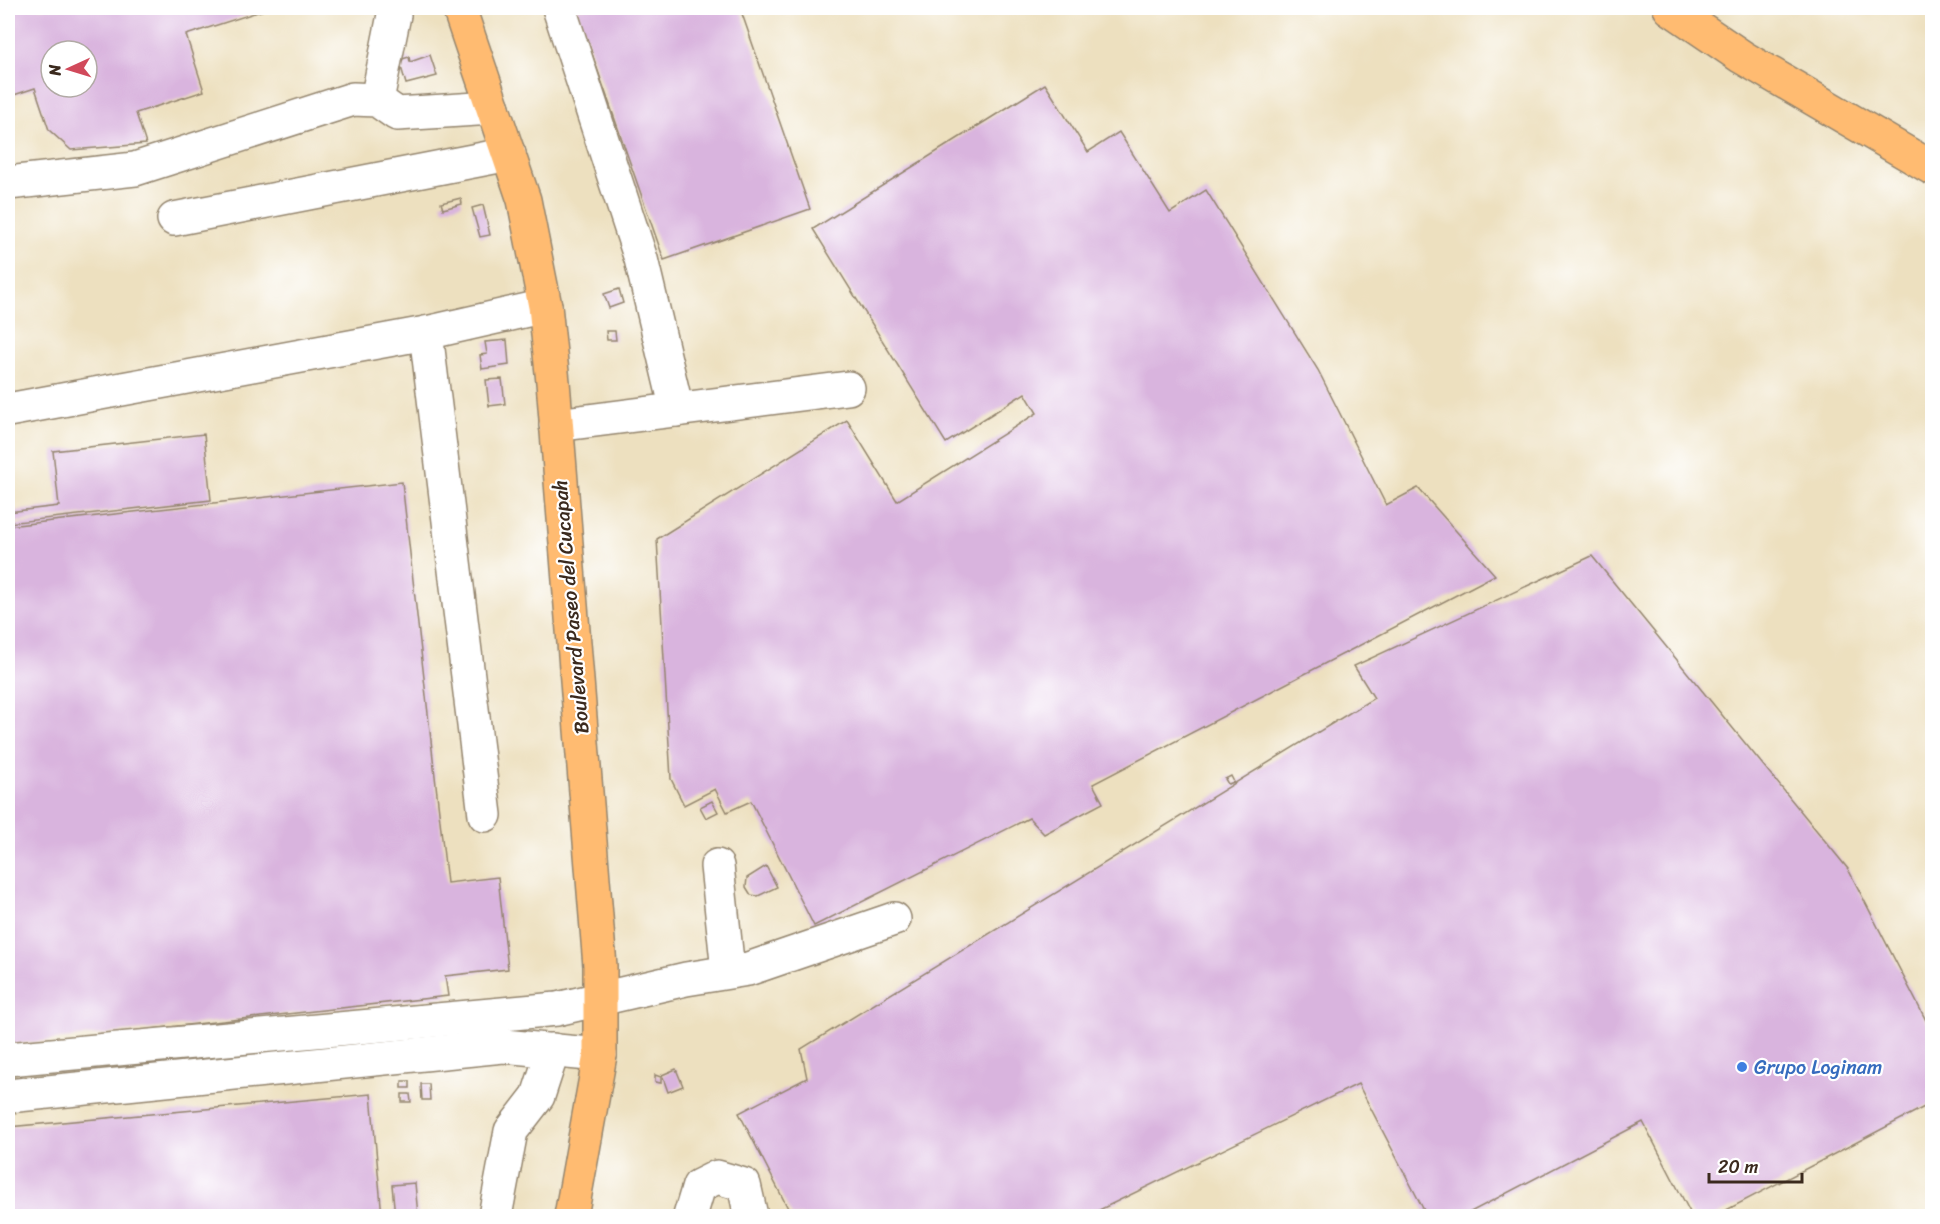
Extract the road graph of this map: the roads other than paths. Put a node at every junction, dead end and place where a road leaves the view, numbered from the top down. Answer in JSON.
{"nodes":[{"id":1,"x":393,"y":8,"type":"edge"},
{"id":2,"x":459,"y":8,"type":"edge"},
{"id":3,"x":559,"y":8,"type":"edge"},
{"id":4,"x":1670,"y":8,"type":"edge"},
{"id":5,"x":377,"y":100,"type":"junction"},
{"id":6,"x":493,"y":108,"type":"junction"},
{"id":7,"x":509,"y":154,"type":"junction"},
{"id":8,"x":1932,"y":168,"type":"edge"},
{"id":9,"x":8,"y":183,"type":"edge"},
{"id":10,"x":174,"y":219,"type":"dead end"},
{"id":11,"x":545,"y":306,"type":"junction"},
{"id":12,"x":426,"y":333,"type":"junction"},
{"id":13,"x":848,"y":388,"type":"dead end"},
{"id":14,"x":8,"y":410,"type":"edge"},
{"id":15,"x":677,"y":410,"type":"junction"},
{"id":16,"x":556,"y":425,"type":"junction"},
{"id":17,"x":485,"y":815,"type":"dead end"},
{"id":18,"x":717,"y":866,"type":"dead end"},
{"id":19,"x":894,"y":919,"type":"dead end"},
{"id":20,"x":728,"y":971,"type":"junction"},
{"id":21,"x":601,"y":999,"type":"junction"},
{"id":22,"x":553,"y":1050,"type":"junction"},
{"id":23,"x":600,"y":1055,"type":"junction"},
{"id":24,"x":8,"y":1059,"type":"edge"},
{"id":25,"x":8,"y":1096,"type":"edge"},
{"id":26,"x":495,"y":1216,"type":"edge"},
{"id":27,"x":571,"y":1216,"type":"edge"},
{"id":28,"x":690,"y":1216,"type":"edge"},
{"id":29,"x":751,"y":1216,"type":"edge"}],
"edges":[{"from":1,"to":5,"type":"lane"},
{"from":2,"to":6,"type":"main road","name":"Boulevard Paseo del Cucapah"},
{"from":3,"to":15,"type":"lane"},
{"from":4,"to":8,"type":"main road"},
{"from":5,"to":6,"type":"lane"},
{"from":5,"to":9,"type":"lane"},
{"from":6,"to":7,"type":"main road","name":"Boulevard Paseo del Cucapah"},
{"from":7,"to":10,"type":"lane"},
{"from":7,"to":11,"type":"main road","name":"Boulevard Paseo del Cucapah"},
{"from":11,"to":12,"type":"lane"},
{"from":11,"to":16,"type":"main road","name":"Boulevard Paseo del Cucapah"},
{"from":12,"to":14,"type":"lane"},
{"from":12,"to":17,"type":"lane"},
{"from":13,"to":15,"type":"lane"},
{"from":15,"to":16,"type":"lane"},
{"from":16,"to":21,"type":"main road","name":"Boulevard Paseo del Cucapah"},
{"from":18,"to":20,"type":"lane"},
{"from":19,"to":20,"type":"lane"},
{"from":20,"to":21,"type":"lane"},
{"from":21,"to":23,"type":"main road","name":"Boulevard Paseo del Cucapah"},
{"from":21,"to":24,"type":"lane"},
{"from":22,"to":23,"type":"lane"},
{"from":22,"to":25,"type":"lane"},
{"from":22,"to":26,"type":"lane"},
{"from":23,"to":27,"type":"main road","name":"Boulevard Paseo del Cucapah"},
{"from":28,"to":29,"type":"lane"}]}
